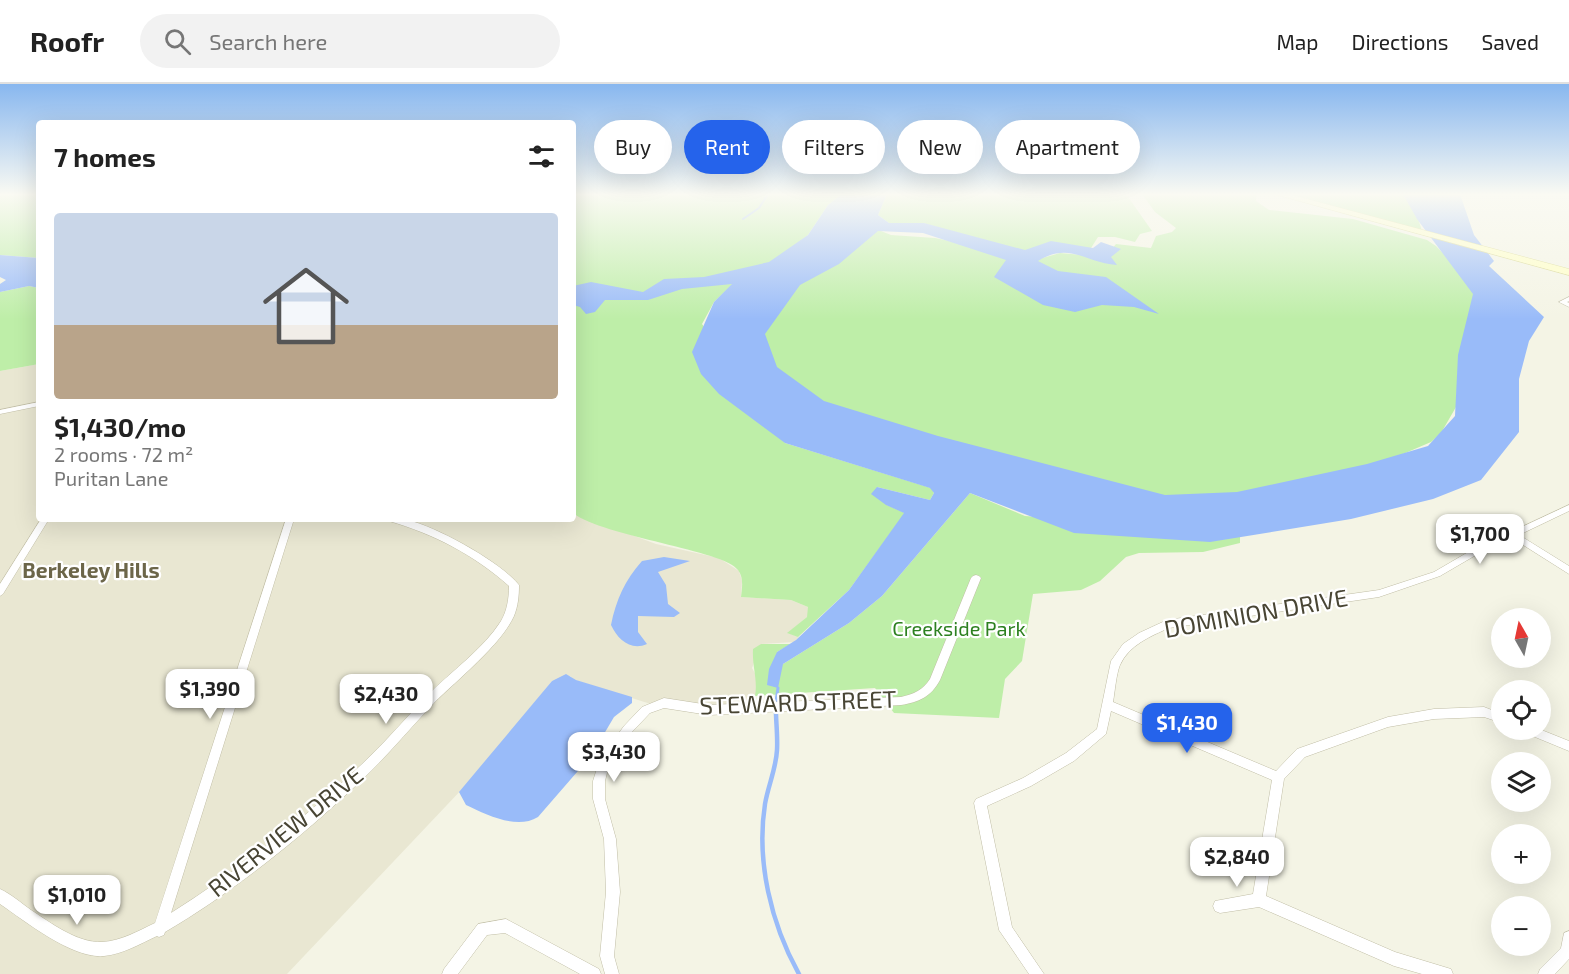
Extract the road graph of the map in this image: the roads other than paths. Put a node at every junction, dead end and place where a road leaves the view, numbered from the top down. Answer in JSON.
{"nodes":[{"id":1,"x":1431,"y":236,"type":"edge"},
{"id":2,"x":1569,"y":272,"type":"edge"},
{"id":3,"x":1569,"y":299,"type":"edge"},
{"id":4,"x":1569,"y":305,"type":"edge"},
{"id":5,"x":36,"y":405,"type":"edge"},
{"id":6,"x":0,"y":412,"type":"edge"},
{"id":7,"x":1569,"y":508,"type":"edge"},
{"id":8,"x":43,"y":522,"type":"edge"},
{"id":9,"x":289,"y":522,"type":"edge"},
{"id":10,"x":401,"y":522,"type":"edge"},
{"id":11,"x":1513,"y":535,"type":"junction"},
{"id":12,"x":1569,"y":571,"type":"edge"},
{"id":13,"x":976,"y":578,"type":"dead end"},
{"id":14,"x":0,"y":592,"type":"edge"},
{"id":15,"x":1108,"y":705,"type":"junction"},
{"id":16,"x":1491,"y":715,"type":"edge"},
{"id":17,"x":1551,"y":739,"type":"edge"},
{"id":18,"x":1569,"y":746,"type":"edge"},
{"id":19,"x":1278,"y":777,"type":"junction"},
{"id":20,"x":0,"y":896,"type":"edge"},
{"id":21,"x":1259,"y":900,"type":"junction"},
{"id":22,"x":1220,"y":906,"type":"dead end"},
{"id":23,"x":159,"y":930,"type":"junction"},
{"id":24,"x":1569,"y":938,"type":"edge"},
{"id":25,"x":449,"y":974,"type":"edge"},
{"id":26,"x":594,"y":974,"type":"edge"},
{"id":27,"x":612,"y":974,"type":"edge"},
{"id":28,"x":1037,"y":974,"type":"edge"},
{"id":29,"x":1446,"y":974,"type":"edge"},
{"id":30,"x":1545,"y":974,"type":"edge"}],
"edges":[{"from":1,"to":2,"type":"main road"},
{"from":3,"to":4,"type":"street"},
{"from":5,"to":6,"type":"street"},
{"from":7,"to":11,"type":"street","name":"DOMINION DRIVE"},
{"from":8,"to":14,"type":"street"},
{"from":9,"to":23,"type":"street"},
{"from":10,"to":23,"type":"street","name":"RIVERVIEW DRIVE"},
{"from":11,"to":12,"type":"street"},
{"from":11,"to":15,"type":"street","name":"DOMINION DRIVE"},
{"from":13,"to":27,"type":"street","name":"STEWARD STREET"},
{"from":15,"to":19,"type":"street"},
{"from":15,"to":28,"type":"street","name":"DOMINION DRIVE"},
{"from":16,"to":19,"type":"street"},
{"from":17,"to":18,"type":"street"},
{"from":19,"to":21,"type":"street"},
{"from":20,"to":23,"type":"street"},
{"from":21,"to":22,"type":"street"},
{"from":21,"to":29,"type":"street"},
{"from":24,"to":30,"type":"street"},
{"from":25,"to":26,"type":"street"}]}
